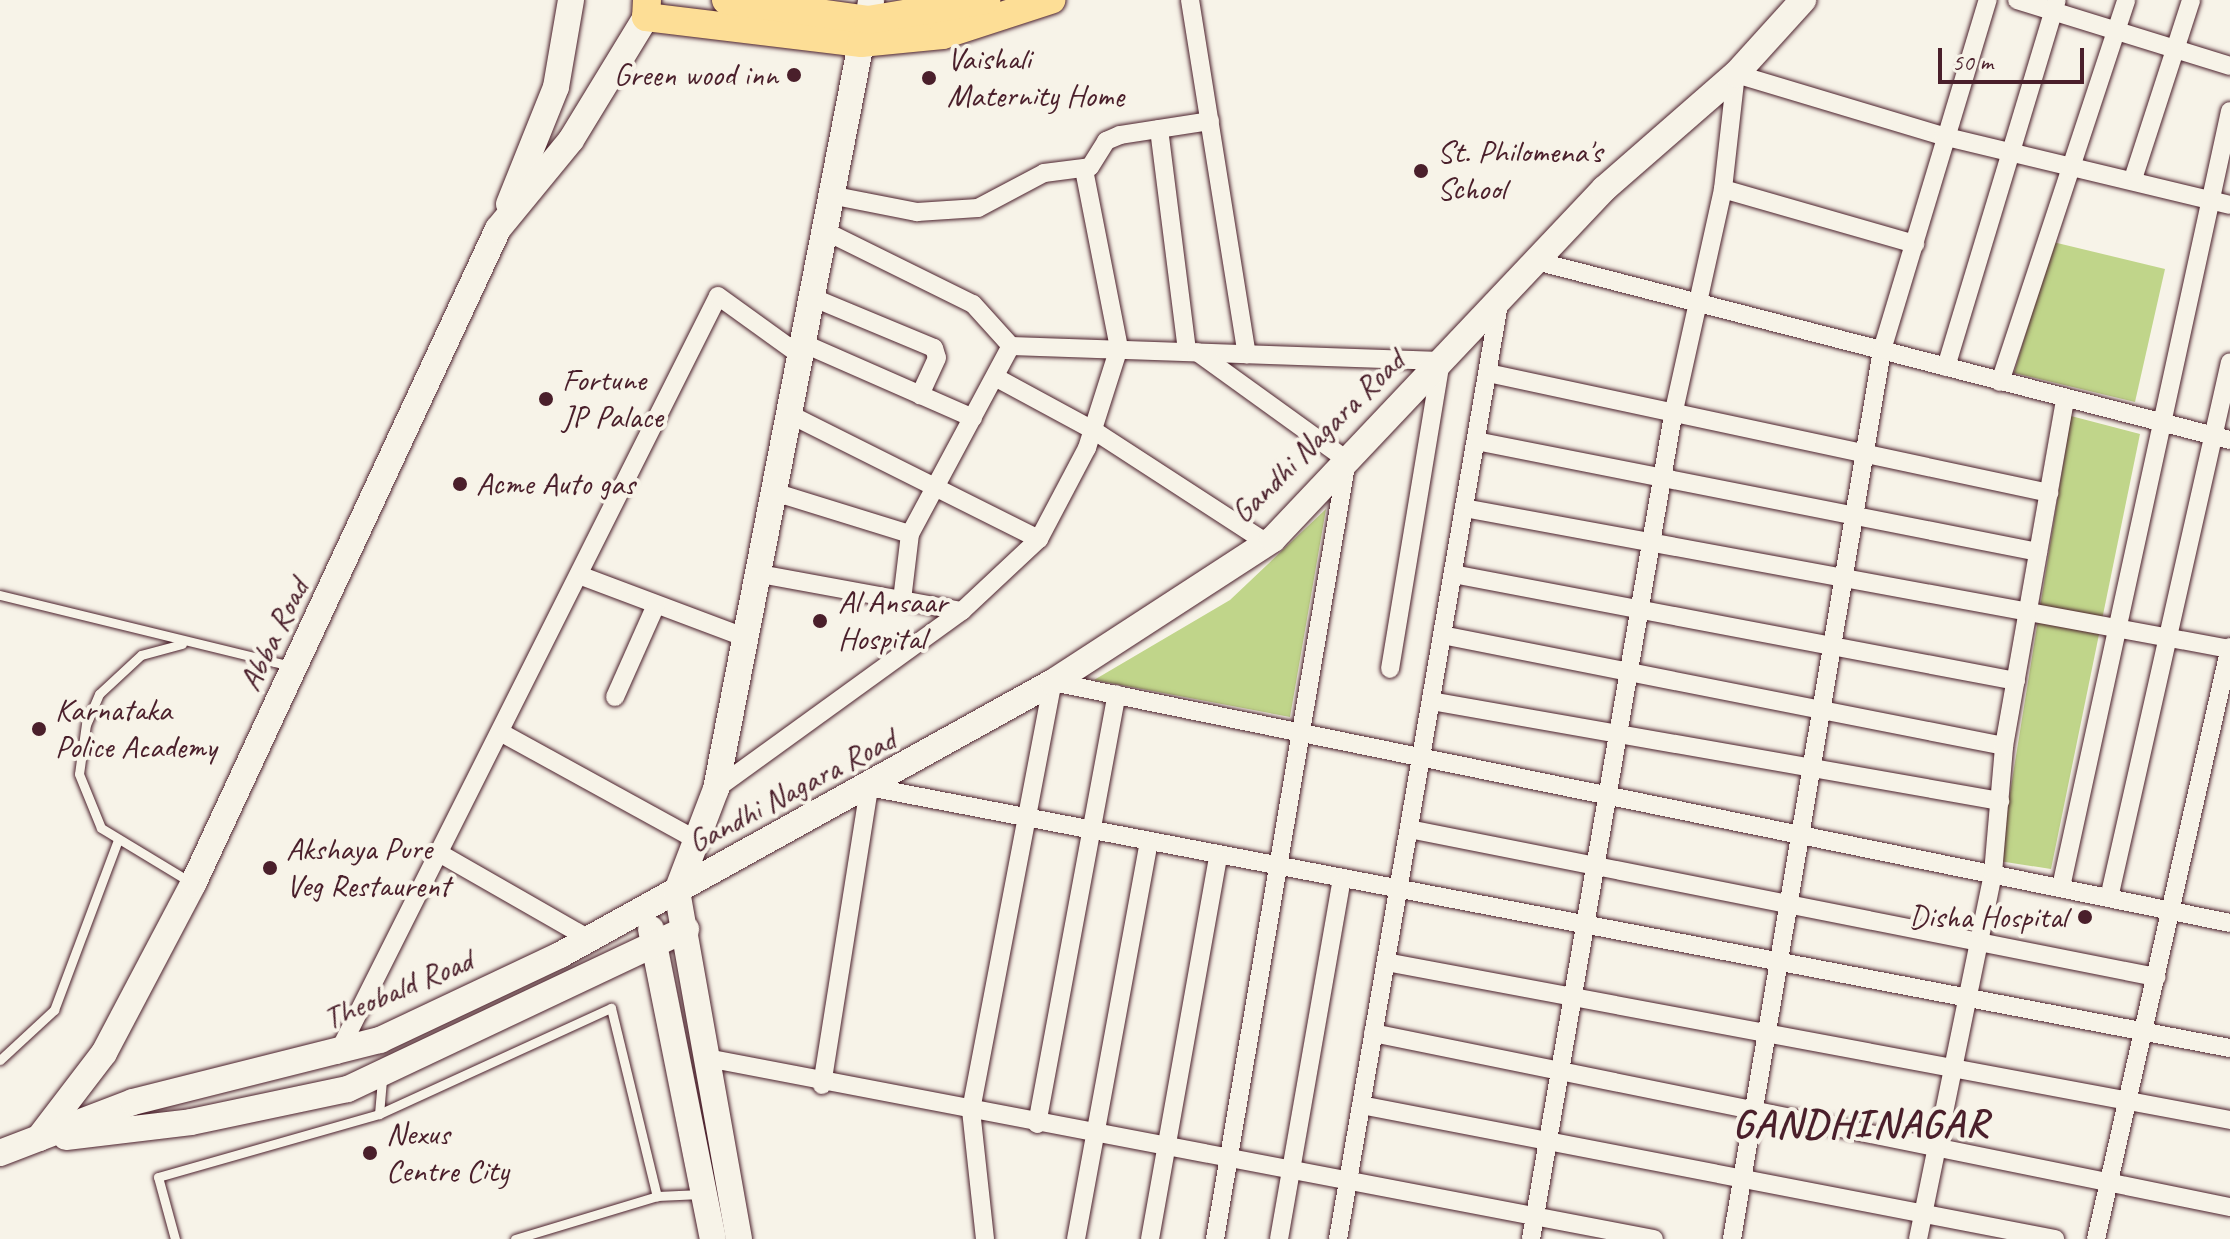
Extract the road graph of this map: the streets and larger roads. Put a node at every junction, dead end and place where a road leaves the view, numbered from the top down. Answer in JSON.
{"nodes":[{"id":1,"x":571,"y":0,"type":"edge"},
{"id":2,"x":726,"y":0,"type":"edge"},
{"id":3,"x":986,"y":0,"type":"edge"},
{"id":4,"x":1051,"y":0,"type":"edge"},
{"id":5,"x":1190,"y":0,"type":"edge"},
{"id":6,"x":1803,"y":0,"type":"edge"},
{"id":7,"x":1988,"y":0,"type":"edge"},
{"id":8,"x":2017,"y":0,"type":"edge"},
{"id":9,"x":2126,"y":0,"type":"edge"},
{"id":10,"x":2191,"y":0,"type":"edge"},
{"id":11,"x":764,"y":3,"type":"edge"},
{"id":12,"x":2055,"y":6,"type":"edge"},
{"id":13,"x":647,"y":8,"type":"edge"},
{"id":14,"x":867,"y":21,"type":"edge"},
{"id":15,"x":2115,"y":33,"type":"junction"},
{"id":16,"x":2174,"y":50,"type":"junction"},
{"id":17,"x":2230,"y":66,"type":"edge"},
{"id":18,"x":1736,"y":74,"type":"junction"},
{"id":19,"x":2230,"y":111,"type":"edge"},
{"id":20,"x":1210,"y":121,"type":"junction"},
{"id":21,"x":1159,"y":129,"type":"junction"},
{"id":22,"x":1943,"y":136,"type":"junction"},
{"id":23,"x":2010,"y":152,"type":"junction"},
{"id":24,"x":2071,"y":165,"type":"junction"},
{"id":25,"x":1084,"y":170,"type":"junction"},
{"id":26,"x":2133,"y":179,"type":"junction"},
{"id":27,"x":1723,"y":189,"type":"junction"},
{"id":28,"x":830,"y":195,"type":"junction"},
{"id":29,"x":2207,"y":199,"type":"junction"},
{"id":30,"x":2230,"y":205,"type":"edge"},
{"id":31,"x":498,"y":229,"type":"junction"},
{"id":32,"x":823,"y":230,"type":"junction"},
{"id":33,"x":1915,"y":244,"type":"junction"},
{"id":34,"x":1536,"y":261,"type":"junction"},
{"id":35,"x":809,"y":296,"type":"junction"},
{"id":36,"x":1500,"y":298,"type":"junction"},
{"id":37,"x":1696,"y":305,"type":"junction"},
{"id":38,"x":1011,"y":346,"type":"junction"},
{"id":39,"x":798,"y":347,"type":"junction"},
{"id":40,"x":1119,"y":348,"type":"junction"},
{"id":41,"x":1882,"y":350,"type":"junction"},
{"id":42,"x":1192,"y":352,"type":"junction"},
{"id":43,"x":1247,"y":354,"type":"junction"},
{"id":44,"x":1441,"y":361,"type":"junction"},
{"id":45,"x":2230,"y":362,"type":"edge"},
{"id":46,"x":1946,"y":367,"type":"junction"},
{"id":47,"x":1488,"y":373,"type":"junction"},
{"id":48,"x":995,"y":377,"type":"junction"},
{"id":49,"x":2000,"y":382,"type":"junction"},
{"id":50,"x":920,"y":395,"type":"junction"},
{"id":51,"x":2065,"y":400,"type":"junction"},
{"id":52,"x":787,"y":413,"type":"junction"},
{"id":53,"x":1673,"y":415,"type":"junction"},
{"id":54,"x":973,"y":418,"type":"junction"},
{"id":55,"x":2157,"y":423,"type":"junction"},
{"id":56,"x":1093,"y":430,"type":"junction"},
{"id":57,"x":2221,"y":438,"type":"edge"},
{"id":58,"x":1476,"y":441,"type":"junction"},
{"id":59,"x":1864,"y":459,"type":"junction"},
{"id":60,"x":1347,"y":460,"type":"junction"},
{"id":61,"x":1663,"y":479,"type":"junction"},
{"id":62,"x":935,"y":487,"type":"junction"},
{"id":63,"x":774,"y":492,"type":"junction"},
{"id":64,"x":2049,"y":493,"type":"junction"},
{"id":65,"x":1464,"y":508,"type":"junction"},
{"id":66,"x":1854,"y":519,"type":"junction"},
{"id":67,"x":910,"y":534,"type":"junction"},
{"id":68,"x":1039,"y":539,"type":"junction"},
{"id":69,"x":1654,"y":539,"type":"junction"},
{"id":70,"x":1267,"y":543,"type":"junction"},
{"id":71,"x":2038,"y":552,"type":"junction"},
{"id":72,"x":760,"y":574,"type":"junction"},
{"id":73,"x":1453,"y":574,"type":"junction"},
{"id":74,"x":579,"y":575,"type":"junction"},
{"id":75,"x":1843,"y":579,"type":"junction"},
{"id":76,"x":902,"y":600,"type":"junction"},
{"id":77,"x":656,"y":605,"type":"junction"},
{"id":78,"x":1643,"y":610,"type":"junction"},
{"id":79,"x":962,"y":611,"type":"junction"},
{"id":80,"x":2028,"y":611,"type":"junction"},
{"id":81,"x":2115,"y":627,"type":"junction"},
{"id":82,"x":1442,"y":635,"type":"junction"},
{"id":83,"x":2166,"y":637,"type":"junction"},
{"id":84,"x":747,"y":638,"type":"junction"},
{"id":85,"x":1832,"y":647,"type":"junction"},
{"id":86,"x":2230,"y":648,"type":"edge"},
{"id":87,"x":1390,"y":669,"type":"dead end"},
{"id":88,"x":1633,"y":678,"type":"junction"},
{"id":89,"x":2016,"y":681,"type":"junction"},
{"id":90,"x":1053,"y":682,"type":"junction"},
{"id":91,"x":1117,"y":694,"type":"junction"},
{"id":92,"x":615,"y":697,"type":"dead end"},
{"id":93,"x":1431,"y":701,"type":"junction"},
{"id":94,"x":1821,"y":712,"type":"junction"},
{"id":95,"x":500,"y":732,"type":"junction"},
{"id":96,"x":1300,"y":734,"type":"junction"},
{"id":97,"x":1622,"y":734,"type":"junction"},
{"id":98,"x":2004,"y":746,"type":"junction"},
{"id":99,"x":1421,"y":760,"type":"junction"},
{"id":100,"x":1812,"y":771,"type":"junction"},
{"id":101,"x":869,"y":787,"type":"junction"},
{"id":102,"x":716,"y":789,"type":"junction"},
{"id":103,"x":1608,"y":800,"type":"junction"},
{"id":104,"x":2000,"y":801,"type":"junction"},
{"id":105,"x":1028,"y":817,"type":"junction"},
{"id":106,"x":1091,"y":829,"type":"junction"},
{"id":107,"x":1409,"y":829,"type":"junction"},
{"id":108,"x":1801,"y":837,"type":"junction"},
{"id":109,"x":700,"y":842,"type":"junction"},
{"id":110,"x":1149,"y":842,"type":"junction"},
{"id":111,"x":439,"y":853,"type":"junction"},
{"id":112,"x":1218,"y":857,"type":"junction"},
{"id":113,"x":1598,"y":863,"type":"junction"},
{"id":114,"x":1277,"y":871,"type":"junction"},
{"id":115,"x":1993,"y":873,"type":"junction"},
{"id":116,"x":1341,"y":883,"type":"junction"},
{"id":117,"x":2061,"y":887,"type":"junction"},
{"id":118,"x":677,"y":891,"type":"junction"},
{"id":119,"x":1397,"y":893,"type":"junction"},
{"id":120,"x":2109,"y":898,"type":"junction"},
{"id":121,"x":1789,"y":902,"type":"junction"},
{"id":122,"x":647,"y":908,"type":"junction"},
{"id":123,"x":2175,"y":912,"type":"junction"},
{"id":124,"x":2230,"y":923,"type":"edge"},
{"id":125,"x":686,"y":929,"type":"junction"},
{"id":126,"x":1587,"y":929,"type":"junction"},
{"id":127,"x":589,"y":939,"type":"junction"},
{"id":128,"x":653,"y":942,"type":"junction"},
{"id":129,"x":1979,"y":942,"type":"junction"},
{"id":130,"x":1386,"y":962,"type":"junction"},
{"id":131,"x":1778,"y":965,"type":"junction"},
{"id":132,"x":2156,"y":977,"type":"junction"},
{"id":133,"x":1575,"y":999,"type":"junction"},
{"id":134,"x":1966,"y":1001,"type":"junction"},
{"id":135,"x":1373,"y":1033,"type":"junction"},
{"id":136,"x":2140,"y":1034,"type":"junction"},
{"id":137,"x":1766,"y":1035,"type":"junction"},
{"id":138,"x":2230,"y":1048,"type":"edge"},
{"id":139,"x":337,"y":1055,"type":"junction"},
{"id":140,"x":707,"y":1058,"type":"junction"},
{"id":141,"x":1952,"y":1067,"type":"junction"},
{"id":142,"x":1563,"y":1071,"type":"junction"},
{"id":143,"x":822,"y":1085,"type":"junction"},
{"id":144,"x":2125,"y":1101,"type":"junction"},
{"id":145,"x":1361,"y":1105,"type":"junction"},
{"id":146,"x":1753,"y":1109,"type":"junction"},
{"id":147,"x":971,"y":1110,"type":"junction"},
{"id":148,"x":2230,"y":1120,"type":"edge"},
{"id":149,"x":1037,"y":1124,"type":"junction"},
{"id":150,"x":1095,"y":1135,"type":"junction"},
{"id":151,"x":38,"y":1139,"type":"junction"},
{"id":152,"x":1550,"y":1141,"type":"junction"},
{"id":153,"x":1935,"y":1143,"type":"junction"},
{"id":154,"x":1166,"y":1148,"type":"junction"},
{"id":155,"x":0,"y":1153,"type":"edge"},
{"id":156,"x":1228,"y":1160,"type":"junction"},
{"id":157,"x":1292,"y":1171,"type":"junction"},
{"id":158,"x":1742,"y":1178,"type":"junction"},
{"id":159,"x":2108,"y":1180,"type":"junction"},
{"id":160,"x":1348,"y":1182,"type":"junction"},
{"id":161,"x":2230,"y":1207,"type":"edge"},
{"id":162,"x":1923,"y":1214,"type":"junction"},
{"id":163,"x":1535,"y":1216,"type":"junction"},
{"id":164,"x":713,"y":1239,"type":"edge"},
{"id":165,"x":739,"y":1239,"type":"edge"},
{"id":166,"x":985,"y":1239,"type":"edge"},
{"id":167,"x":1076,"y":1239,"type":"edge"},
{"id":168,"x":1150,"y":1239,"type":"edge"},
{"id":169,"x":1215,"y":1239,"type":"edge"},
{"id":170,"x":1279,"y":1239,"type":"edge"},
{"id":171,"x":1338,"y":1239,"type":"edge"},
{"id":172,"x":1531,"y":1239,"type":"edge"},
{"id":173,"x":1654,"y":1239,"type":"edge"},
{"id":174,"x":1732,"y":1239,"type":"edge"},
{"id":175,"x":1918,"y":1239,"type":"edge"},
{"id":176,"x":2055,"y":1239,"type":"edge"},
{"id":177,"x":2096,"y":1239,"type":"edge"}],
"edges":[{"from":1,"to":31,"type":"main road","name":"Abba Road"},
{"from":2,"to":11,"type":"main road"},
{"from":3,"to":14,"type":"main road"},
{"from":4,"to":14,"type":"main road"},
{"from":5,"to":20,"type":"street"},
{"from":6,"to":18,"type":"main road","name":"Gandhi Nagara Road"},
{"from":7,"to":22,"type":"street"},
{"from":8,"to":12,"type":"street"},
{"from":9,"to":15,"type":"street"},
{"from":10,"to":16,"type":"street"},
{"from":11,"to":14,"type":"main road"},
{"from":12,"to":15,"type":"street"},
{"from":12,"to":23,"type":"street"},
{"from":13,"to":14,"type":"main road"},
{"from":13,"to":31,"type":"main road","name":"Abba Road"},
{"from":14,"to":28,"type":"main road"},
{"from":15,"to":16,"type":"street"},
{"from":15,"to":24,"type":"street"},
{"from":16,"to":17,"type":"street"},
{"from":16,"to":26,"type":"street"},
{"from":18,"to":22,"type":"street"},
{"from":18,"to":27,"type":"street"},
{"from":18,"to":34,"type":"main road","name":"Gandhi Nagara Road"},
{"from":19,"to":29,"type":"street"},
{"from":20,"to":21,"type":"street"},
{"from":20,"to":43,"type":"street"},
{"from":21,"to":25,"type":"street"},
{"from":21,"to":42,"type":"street"},
{"from":22,"to":23,"type":"street"},
{"from":22,"to":33,"type":"street"},
{"from":23,"to":24,"type":"street"},
{"from":23,"to":46,"type":"street"},
{"from":24,"to":26,"type":"street"},
{"from":24,"to":49,"type":"street"},
{"from":25,"to":28,"type":"street"},
{"from":25,"to":40,"type":"street"},
{"from":26,"to":29,"type":"street"},
{"from":27,"to":33,"type":"street"},
{"from":27,"to":37,"type":"street"},
{"from":28,"to":32,"type":"main road"},
{"from":29,"to":30,"type":"street"},
{"from":29,"to":55,"type":"street"},
{"from":31,"to":151,"type":"main road","name":"Abba Road"},
{"from":32,"to":35,"type":"main road"},
{"from":32,"to":38,"type":"street"},
{"from":33,"to":41,"type":"street"},
{"from":34,"to":36,"type":"main road","name":"Gandhi Nagara Road"},
{"from":34,"to":37,"type":"street"},
{"from":35,"to":39,"type":"main road"},
{"from":35,"to":50,"type":"street"},
{"from":36,"to":44,"type":"main road","name":"Gandhi Nagara Road"},
{"from":36,"to":47,"type":"street"},
{"from":37,"to":41,"type":"street"},
{"from":37,"to":53,"type":"street"},
{"from":38,"to":40,"type":"street"},
{"from":38,"to":48,"type":"street"},
{"from":39,"to":50,"type":"street"},
{"from":39,"to":52,"type":"main road"},
{"from":39,"to":74,"type":"street"},
{"from":40,"to":42,"type":"street"},
{"from":40,"to":56,"type":"street"},
{"from":41,"to":46,"type":"street"},
{"from":41,"to":59,"type":"street"},
{"from":42,"to":43,"type":"street"},
{"from":42,"to":60,"type":"street"},
{"from":43,"to":44,"type":"street"},
{"from":44,"to":60,"type":"main road","name":"Gandhi Nagara Road"},
{"from":44,"to":87,"type":"street"},
{"from":45,"to":57,"type":"street"},
{"from":46,"to":49,"type":"street"},
{"from":47,"to":53,"type":"street"},
{"from":47,"to":58,"type":"street"},
{"from":48,"to":54,"type":"street"},
{"from":48,"to":56,"type":"street"},
{"from":49,"to":51,"type":"street"},
{"from":50,"to":54,"type":"street"},
{"from":51,"to":55,"type":"street"},
{"from":51,"to":64,"type":"street"},
{"from":52,"to":62,"type":"street"},
{"from":52,"to":63,"type":"main road"},
{"from":53,"to":59,"type":"street"},
{"from":53,"to":61,"type":"street"},
{"from":54,"to":62,"type":"street"},
{"from":55,"to":57,"type":"street"},
{"from":55,"to":81,"type":"street"},
{"from":56,"to":68,"type":"street"},
{"from":56,"to":70,"type":"street"},
{"from":57,"to":83,"type":"street"},
{"from":58,"to":61,"type":"street"},
{"from":58,"to":65,"type":"street"},
{"from":59,"to":64,"type":"street"},
{"from":59,"to":66,"type":"street"},
{"from":60,"to":70,"type":"main road","name":"Gandhi Nagara Road"},
{"from":60,"to":96,"type":"street"},
{"from":61,"to":66,"type":"street"},
{"from":61,"to":69,"type":"street"},
{"from":62,"to":67,"type":"street"},
{"from":62,"to":68,"type":"street"},
{"from":63,"to":67,"type":"street"},
{"from":63,"to":72,"type":"main road"},
{"from":64,"to":71,"type":"street"},
{"from":65,"to":69,"type":"street"},
{"from":65,"to":73,"type":"street"},
{"from":66,"to":71,"type":"street"},
{"from":66,"to":75,"type":"street"},
{"from":67,"to":76,"type":"street"},
{"from":68,"to":79,"type":"street"},
{"from":69,"to":75,"type":"street"},
{"from":69,"to":78,"type":"street"},
{"from":70,"to":90,"type":"main road","name":"Gandhi Nagara Road"},
{"from":71,"to":80,"type":"street"},
{"from":72,"to":76,"type":"street"},
{"from":72,"to":84,"type":"main road"},
{"from":73,"to":78,"type":"street"},
{"from":73,"to":82,"type":"street"},
{"from":74,"to":77,"type":"street"},
{"from":74,"to":95,"type":"street"},
{"from":75,"to":80,"type":"street"},
{"from":75,"to":85,"type":"street"},
{"from":76,"to":79,"type":"street"},
{"from":77,"to":84,"type":"street"},
{"from":77,"to":92,"type":"street"},
{"from":78,"to":85,"type":"street"},
{"from":78,"to":88,"type":"street"},
{"from":79,"to":102,"type":"street"},
{"from":80,"to":81,"type":"street"},
{"from":80,"to":89,"type":"street"},
{"from":81,"to":83,"type":"street"},
{"from":81,"to":117,"type":"street"},
{"from":82,"to":88,"type":"street"},
{"from":82,"to":93,"type":"street"},
{"from":83,"to":86,"type":"street"},
{"from":83,"to":120,"type":"street"},
{"from":84,"to":102,"type":"main road"},
{"from":85,"to":89,"type":"street"},
{"from":85,"to":94,"type":"street"},
{"from":86,"to":123,"type":"street"},
{"from":88,"to":94,"type":"street"},
{"from":88,"to":97,"type":"street"},
{"from":89,"to":98,"type":"street"},
{"from":90,"to":91,"type":"street"},
{"from":90,"to":101,"type":"main road","name":"Gandhi Nagara Road"},
{"from":90,"to":105,"type":"street"},
{"from":91,"to":96,"type":"street"},
{"from":91,"to":106,"type":"street"},
{"from":93,"to":97,"type":"street"},
{"from":93,"to":99,"type":"street"},
{"from":94,"to":98,"type":"street"},
{"from":94,"to":100,"type":"street"},
{"from":95,"to":109,"type":"street"},
{"from":95,"to":111,"type":"street"},
{"from":96,"to":99,"type":"street"},
{"from":96,"to":114,"type":"street"},
{"from":97,"to":100,"type":"street"},
{"from":97,"to":103,"type":"street"},
{"from":98,"to":104,"type":"street"},
{"from":99,"to":103,"type":"street"},
{"from":99,"to":107,"type":"street"},
{"from":100,"to":104,"type":"street"},
{"from":100,"to":108,"type":"street"},
{"from":101,"to":105,"type":"street"},
{"from":101,"to":118,"type":"main road","name":"Gandhi Nagara Road"},
{"from":101,"to":143,"type":"street"},
{"from":102,"to":109,"type":"main road"},
{"from":103,"to":108,"type":"street"},
{"from":103,"to":113,"type":"street"},
{"from":104,"to":115,"type":"street"},
{"from":105,"to":106,"type":"street"},
{"from":105,"to":147,"type":"street"},
{"from":106,"to":110,"type":"street"},
{"from":106,"to":149,"type":"street"},
{"from":107,"to":113,"type":"street"},
{"from":107,"to":119,"type":"street"},
{"from":108,"to":115,"type":"street"},
{"from":108,"to":121,"type":"street"},
{"from":109,"to":118,"type":"main road"},
{"from":110,"to":112,"type":"street"},
{"from":110,"to":150,"type":"street"},
{"from":111,"to":127,"type":"street"},
{"from":111,"to":139,"type":"street"},
{"from":112,"to":114,"type":"street"},
{"from":112,"to":154,"type":"street"},
{"from":113,"to":121,"type":"street"},
{"from":113,"to":126,"type":"street"},
{"from":114,"to":116,"type":"street"},
{"from":114,"to":156,"type":"street"},
{"from":115,"to":117,"type":"street"},
{"from":115,"to":129,"type":"street"},
{"from":116,"to":119,"type":"street"},
{"from":116,"to":157,"type":"street"},
{"from":117,"to":120,"type":"street"},
{"from":118,"to":122,"type":"main road","name":"Theobald Road"},
{"from":118,"to":125,"type":"main road"},
{"from":119,"to":126,"type":"street"},
{"from":119,"to":130,"type":"street"},
{"from":120,"to":123,"type":"street"},
{"from":121,"to":129,"type":"street"},
{"from":121,"to":131,"type":"street"},
{"from":122,"to":127,"type":"main road","name":"Theobald Road"},
{"from":122,"to":128,"type":"main road"},
{"from":123,"to":124,"type":"street"},
{"from":123,"to":132,"type":"street"},
{"from":125,"to":128,"type":"main road","name":"Theobald Road"},
{"from":125,"to":140,"type":"main road"},
{"from":126,"to":131,"type":"street"},
{"from":126,"to":133,"type":"street"},
{"from":127,"to":139,"type":"main road","name":"Theobald Road"},
{"from":128,"to":151,"type":"main road","name":"Theobald Road"},
{"from":128,"to":164,"type":"main road"},
{"from":129,"to":132,"type":"street"},
{"from":129,"to":134,"type":"street"},
{"from":130,"to":133,"type":"street"},
{"from":130,"to":135,"type":"street"},
{"from":131,"to":134,"type":"street"},
{"from":131,"to":137,"type":"street"},
{"from":132,"to":136,"type":"street"},
{"from":133,"to":137,"type":"street"},
{"from":133,"to":142,"type":"street"},
{"from":134,"to":136,"type":"street"},
{"from":134,"to":141,"type":"street"},
{"from":135,"to":142,"type":"street"},
{"from":135,"to":145,"type":"street"},
{"from":136,"to":138,"type":"street"},
{"from":136,"to":144,"type":"street"},
{"from":137,"to":141,"type":"street"},
{"from":137,"to":146,"type":"street"},
{"from":139,"to":151,"type":"main road","name":"Theobald Road"},
{"from":140,"to":143,"type":"street"},
{"from":140,"to":165,"type":"main road"},
{"from":141,"to":144,"type":"street"},
{"from":141,"to":153,"type":"street"},
{"from":142,"to":146,"type":"street"},
{"from":142,"to":152,"type":"street"},
{"from":143,"to":147,"type":"street"},
{"from":144,"to":148,"type":"street"},
{"from":144,"to":159,"type":"street"},
{"from":145,"to":152,"type":"street"},
{"from":145,"to":160,"type":"street"},
{"from":146,"to":153,"type":"street"},
{"from":146,"to":158,"type":"street"},
{"from":147,"to":149,"type":"street"},
{"from":147,"to":166,"type":"street"},
{"from":149,"to":150,"type":"street"},
{"from":150,"to":154,"type":"street"},
{"from":150,"to":167,"type":"street"},
{"from":151,"to":155,"type":"main road","name":"Theobald Road"},
{"from":152,"to":158,"type":"street"},
{"from":152,"to":163,"type":"street"},
{"from":153,"to":159,"type":"street"},
{"from":153,"to":162,"type":"street"},
{"from":154,"to":156,"type":"street"},
{"from":154,"to":168,"type":"street"},
{"from":156,"to":157,"type":"street"},
{"from":156,"to":169,"type":"street"},
{"from":157,"to":160,"type":"street"},
{"from":157,"to":170,"type":"street"},
{"from":158,"to":162,"type":"street"},
{"from":158,"to":174,"type":"street"},
{"from":159,"to":161,"type":"street"},
{"from":159,"to":177,"type":"street"},
{"from":160,"to":163,"type":"street"},
{"from":160,"to":171,"type":"street"},
{"from":162,"to":175,"type":"street"},
{"from":162,"to":176,"type":"street"},
{"from":163,"to":172,"type":"street"},
{"from":163,"to":173,"type":"street"}]}
